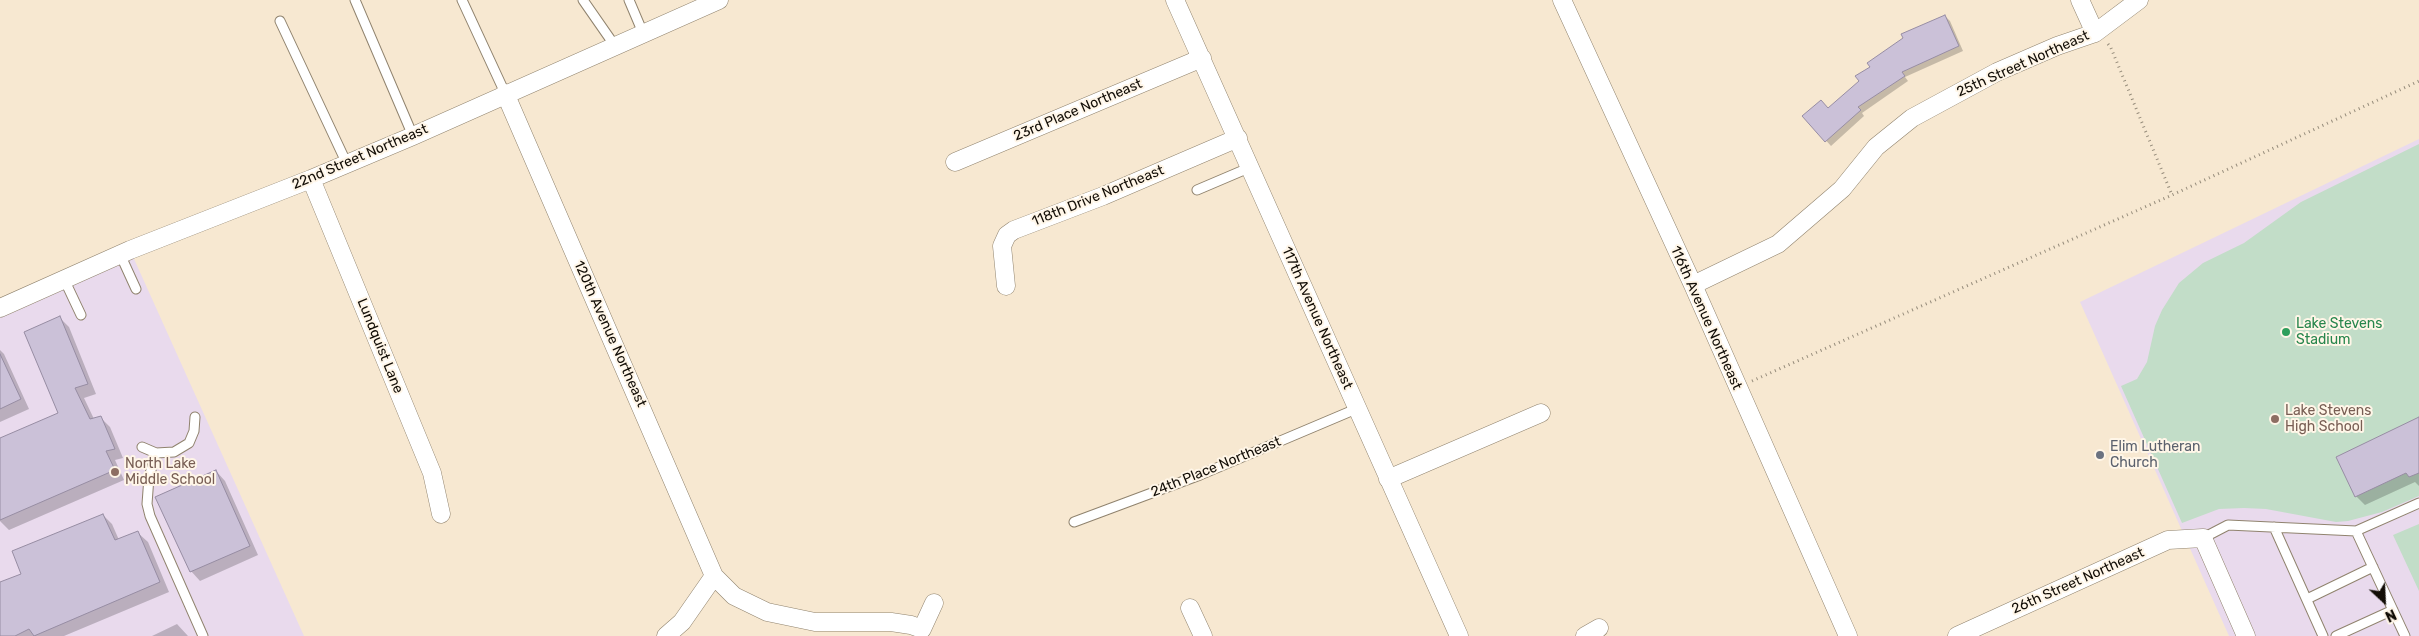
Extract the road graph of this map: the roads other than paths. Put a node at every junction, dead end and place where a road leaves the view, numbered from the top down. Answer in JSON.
{"nodes":[{"id":1,"x":354,"y":0,"type":"edge"},
{"id":2,"x":462,"y":0,"type":"edge"},
{"id":3,"x":583,"y":0,"type":"edge"},
{"id":4,"x":629,"y":0,"type":"edge"},
{"id":5,"x":719,"y":0,"type":"edge"},
{"id":6,"x":1176,"y":0,"type":"edge"},
{"id":7,"x":1562,"y":0,"type":"edge"},
{"id":8,"x":2080,"y":0,"type":"edge"},
{"id":9,"x":2138,"y":0,"type":"edge"},
{"id":10,"x":280,"y":21,"type":"dead end"},
{"id":11,"x":644,"y":33,"type":"junction"},
{"id":12,"x":2095,"y":33,"type":"junction"},
{"id":13,"x":615,"y":46,"type":"junction"},
{"id":14,"x":1202,"y":58,"type":"junction"},
{"id":15,"x":505,"y":93,"type":"junction"},
{"id":16,"x":413,"y":136,"type":"junction"},
{"id":17,"x":1238,"y":138,"type":"junction"},
{"id":18,"x":955,"y":162,"type":"dead end"},
{"id":19,"x":347,"y":164,"type":"junction"},
{"id":20,"x":1251,"y":167,"type":"junction"},
{"id":21,"x":311,"y":179,"type":"junction"},
{"id":22,"x":1197,"y":190,"type":"dead end"},
{"id":23,"x":120,"y":254,"type":"junction"},
{"id":24,"x":64,"y":279,"type":"junction"},
{"id":25,"x":1693,"y":285,"type":"junction"},
{"id":26,"x":1006,"y":286,"type":"dead end"},
{"id":27,"x":136,"y":290,"type":"dead end"},
{"id":28,"x":0,"y":308,"type":"edge"},
{"id":29,"x":81,"y":315,"type":"dead end"},
{"id":30,"x":1356,"y":409,"type":"junction"},
{"id":31,"x":1541,"y":413,"type":"dead end"},
{"id":32,"x":196,"y":417,"type":"dead end"},
{"id":33,"x":142,"y":447,"type":"dead end"},
{"id":34,"x":156,"y":454,"type":"junction"},
{"id":35,"x":1388,"y":479,"type":"junction"},
{"id":36,"x":2419,"y":504,"type":"edge"},
{"id":37,"x":441,"y":514,"type":"dead end"},
{"id":38,"x":1074,"y":522,"type":"dead end"},
{"id":39,"x":2274,"y":527,"type":"junction"},
{"id":40,"x":2356,"y":532,"type":"junction"},
{"id":41,"x":2203,"y":538,"type":"junction"},
{"id":42,"x":2373,"y":567,"type":"junction"},
{"id":43,"x":714,"y":576,"type":"junction"},
{"id":44,"x":2307,"y":599,"type":"junction"},
{"id":45,"x":934,"y":603,"type":"dead end"},
{"id":46,"x":1190,"y":608,"type":"dead end"},
{"id":47,"x":2393,"y":610,"type":"junction"},
{"id":48,"x":927,"y":633,"type":"edge"},
{"id":49,"x":203,"y":636,"type":"edge"},
{"id":50,"x":666,"y":636,"type":"edge"},
{"id":51,"x":1203,"y":636,"type":"edge"},
{"id":52,"x":1459,"y":636,"type":"edge"},
{"id":53,"x":1848,"y":636,"type":"edge"},
{"id":54,"x":1957,"y":636,"type":"edge"},
{"id":55,"x":2246,"y":636,"type":"edge"},
{"id":56,"x":2323,"y":636,"type":"edge"},
{"id":57,"x":2336,"y":636,"type":"edge"},
{"id":58,"x":2405,"y":636,"type":"edge"}],
"edges":[{"from":1,"to":16,"type":"lane"},
{"from":2,"to":15,"type":"lane"},
{"from":3,"to":13,"type":"lane"},
{"from":4,"to":11,"type":"lane"},
{"from":5,"to":11,"type":"street","name":"22nd Street Northeast"},
{"from":6,"to":14,"type":"street","name":"117th Avenue Northeast"},
{"from":7,"to":25,"type":"street","name":"116th Avenue Northeast"},
{"from":8,"to":12,"type":"street"},
{"from":9,"to":12,"type":"street","name":"25th Street Northeast"},
{"from":10,"to":19,"type":"lane"},
{"from":11,"to":13,"type":"street","name":"22nd Street Northeast"},
{"from":12,"to":25,"type":"street","name":"25th Street Northeast"},
{"from":13,"to":15,"type":"street","name":"22nd Street Northeast"},
{"from":14,"to":17,"type":"street","name":"117th Avenue Northeast"},
{"from":14,"to":18,"type":"street","name":"23rd Place Northeast"},
{"from":15,"to":16,"type":"street","name":"22nd Street Northeast"},
{"from":15,"to":43,"type":"street","name":"120th Avenue Northeast"},
{"from":16,"to":19,"type":"street","name":"22nd Street Northeast"},
{"from":17,"to":20,"type":"street","name":"117th Avenue Northeast"},
{"from":17,"to":26,"type":"street","name":"118th Drive Northeast"},
{"from":19,"to":21,"type":"street","name":"22nd Street Northeast"},
{"from":20,"to":22,"type":"lane"},
{"from":20,"to":30,"type":"street","name":"117th Avenue Northeast"},
{"from":21,"to":23,"type":"street","name":"22nd Street Northeast"},
{"from":21,"to":37,"type":"street","name":"Lundquist Lane"},
{"from":23,"to":24,"type":"street","name":"22nd Street Northeast"},
{"from":23,"to":27,"type":"lane"},
{"from":24,"to":28,"type":"street","name":"22nd Street Northeast"},
{"from":24,"to":29,"type":"lane"},
{"from":25,"to":53,"type":"street","name":"116th Avenue Northeast"},
{"from":30,"to":35,"type":"street","name":"117th Avenue Northeast"},
{"from":30,"to":38,"type":"lane","name":"24th Place Northeast"},
{"from":31,"to":35,"type":"street"},
{"from":32,"to":34,"type":"lane"},
{"from":33,"to":34,"type":"lane"},
{"from":34,"to":49,"type":"lane"},
{"from":35,"to":52,"type":"street","name":"117th Avenue Northeast"},
{"from":36,"to":40,"type":"lane"},
{"from":39,"to":40,"type":"lane"},
{"from":39,"to":41,"type":"lane"},
{"from":39,"to":44,"type":"lane"},
{"from":40,"to":42,"type":"lane"},
{"from":41,"to":54,"type":"street","name":"26th Street Northeast"},
{"from":41,"to":55,"type":"street"},
{"from":42,"to":44,"type":"lane"},
{"from":42,"to":47,"type":"lane"},
{"from":43,"to":48,"type":"street"},
{"from":43,"to":50,"type":"street"},
{"from":44,"to":56,"type":"lane"},
{"from":45,"to":48,"type":"street"},
{"from":46,"to":51,"type":"street"},
{"from":47,"to":57,"type":"lane"},
{"from":47,"to":58,"type":"lane"}]}
